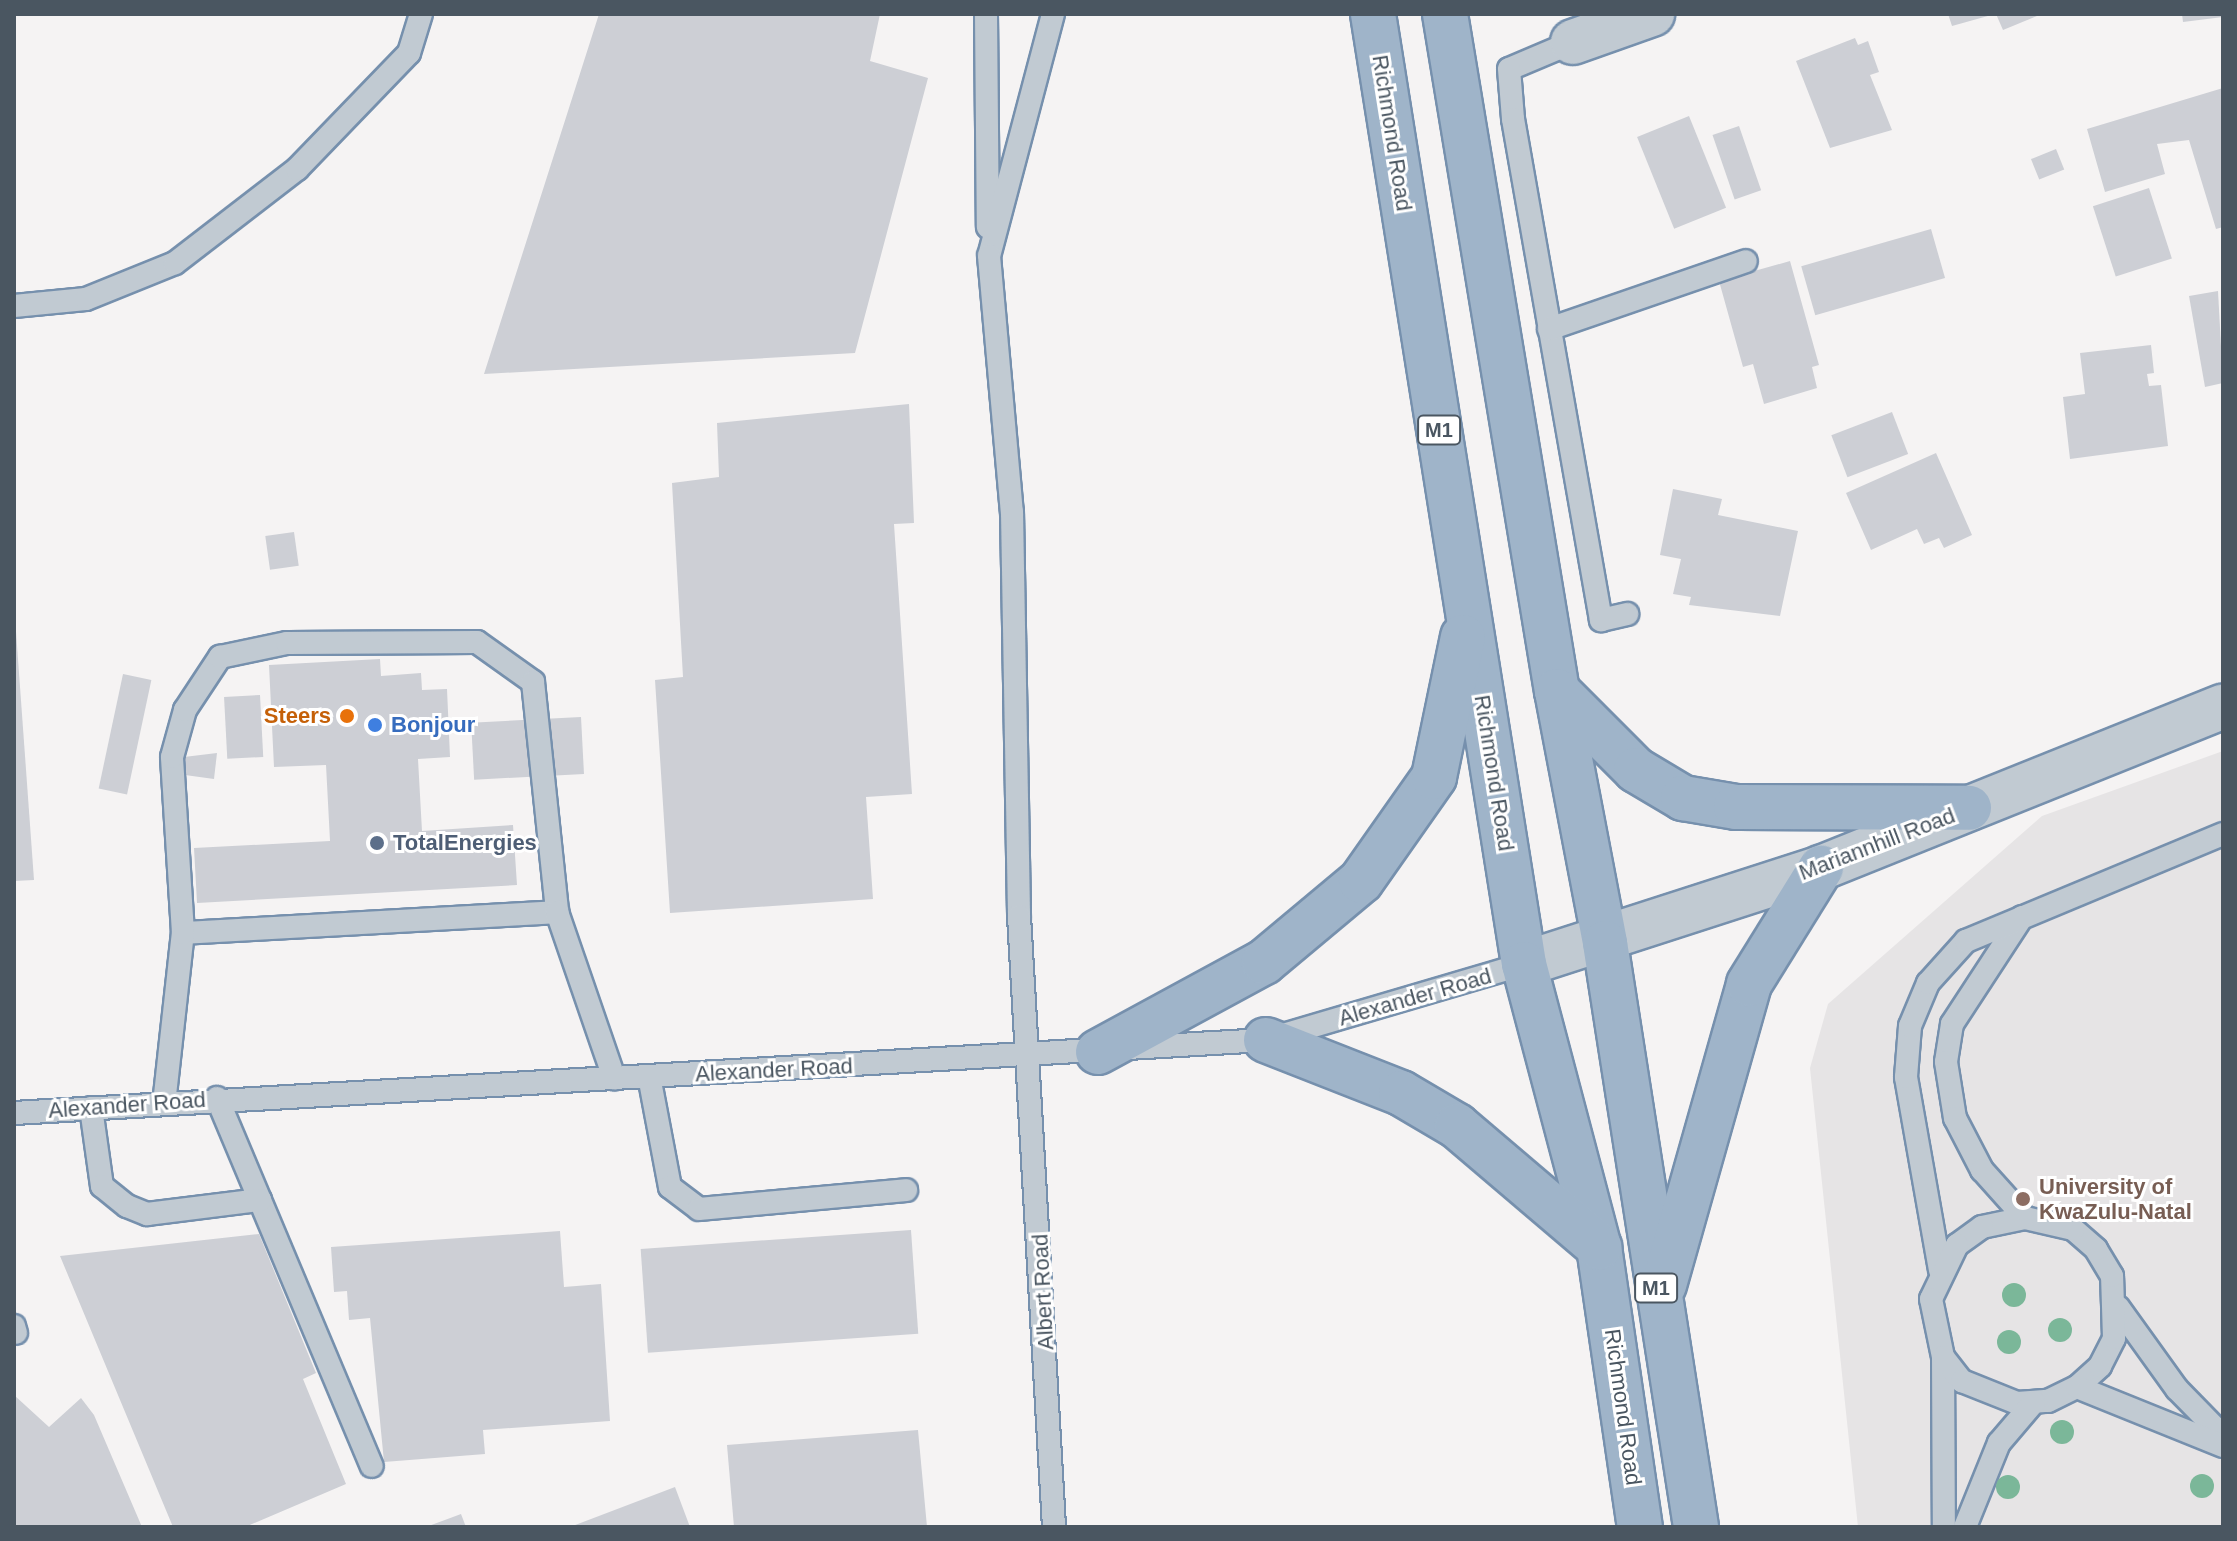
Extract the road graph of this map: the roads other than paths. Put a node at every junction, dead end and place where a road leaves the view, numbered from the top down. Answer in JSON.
{"nodes":[{"id":1,"x":421,"y":14,"type":"edge"},
{"id":2,"x":986,"y":14,"type":"edge"},
{"id":3,"x":1053,"y":14,"type":"edge"},
{"id":4,"x":1373,"y":14,"type":"edge"},
{"id":5,"x":1445,"y":14,"type":"edge"},
{"id":6,"x":1652,"y":14,"type":"edge"},
{"id":7,"x":1573,"y":42,"type":"joint"},
{"id":8,"x":989,"y":256,"type":"junction"},
{"id":9,"x":1746,"y":261,"type":"dead end"},
{"id":10,"x":14,"y":306,"type":"edge"},
{"id":11,"x":1549,"y":329,"type":"junction"},
{"id":12,"x":1468,"y":613,"type":"junction"},
{"id":13,"x":1627,"y":614,"type":"dead end"},
{"id":14,"x":1557,"y":691,"type":"junction"},
{"id":15,"x":2223,"y":706,"type":"edge"},
{"id":16,"x":1969,"y":808,"type":"junction"},
{"id":17,"x":2223,"y":834,"type":"edge"},
{"id":18,"x":1821,"y":868,"type":"junction"},
{"id":19,"x":557,"y":912,"type":"junction"},
{"id":20,"x":2023,"y":916,"type":"junction"},
{"id":21,"x":183,"y":933,"type":"junction"},
{"id":22,"x":1605,"y":943,"type":"junction"},
{"id":23,"x":1524,"y":964,"type":"junction"},
{"id":24,"x":1266,"y":1040,"type":"junction"},
{"id":25,"x":1098,"y":1052,"type":"junction"},
{"id":26,"x":1031,"y":1057,"type":"junction"},
{"id":27,"x":649,"y":1076,"type":"junction"},
{"id":28,"x":614,"y":1078,"type":"junction"},
{"id":29,"x":217,"y":1098,"type":"junction"},
{"id":30,"x":164,"y":1104,"type":"junction"},
{"id":31,"x":91,"y":1108,"type":"junction"},
{"id":32,"x":14,"y":1113,"type":"edge"},
{"id":33,"x":906,"y":1190,"type":"dead end"},
{"id":34,"x":260,"y":1200,"type":"junction"},
{"id":35,"x":2025,"y":1218,"type":"junction"},
{"id":36,"x":1599,"y":1247,"type":"junction"},
{"id":37,"x":1940,"y":1270,"type":"junction"},
{"id":38,"x":1659,"y":1304,"type":"junction"},
{"id":39,"x":2118,"y":1307,"type":"junction"},
{"id":40,"x":1943,"y":1357,"type":"junction"},
{"id":41,"x":2077,"y":1387,"type":"junction"},
{"id":42,"x":2034,"y":1402,"type":"junction"},
{"id":43,"x":2223,"y":1436,"type":"edge"},
{"id":44,"x":2223,"y":1446,"type":"edge"},
{"id":45,"x":372,"y":1466,"type":"dead end"},
{"id":46,"x":1054,"y":1527,"type":"edge"},
{"id":47,"x":1640,"y":1527,"type":"edge"},
{"id":48,"x":1696,"y":1527,"type":"edge"},
{"id":49,"x":1944,"y":1527,"type":"edge"},
{"id":50,"x":1965,"y":1527,"type":"edge"}],
"edges":[{"from":1,"to":10,"type":"lane"},
{"from":2,"to":8,"type":"lane","name":"Albert Road"},
{"from":3,"to":8,"type":"lane"},
{"from":4,"to":12,"type":"highway","name":"Richmond Road","number":"M1"},
{"from":5,"to":14,"type":"highway","number":"M1"},
{"from":6,"to":7,"type":"street"},
{"from":7,"to":11,"type":"lane"},
{"from":8,"to":26,"type":"lane","name":"Albert Road"},
{"from":9,"to":11,"type":"lane"},
{"from":11,"to":13,"type":"lane"},
{"from":12,"to":23,"type":"highway","name":"Richmond Road","number":"M1"},
{"from":12,"to":25,"type":"highway"},
{"from":14,"to":16,"type":"highway"},
{"from":14,"to":22,"type":"highway","number":"M1"},
{"from":15,"to":16,"type":"street","name":"Mariannhill Road"},
{"from":16,"to":18,"type":"street","name":"Mariannhill Road"},
{"from":17,"to":20,"type":"lane"},
{"from":18,"to":22,"type":"street","name":"Mariannhill Road"},
{"from":18,"to":38,"type":"highway"},
{"from":19,"to":21,"type":"lane"},
{"from":19,"to":21,"type":"lane"},
{"from":19,"to":28,"type":"lane"},
{"from":20,"to":35,"type":"lane"},
{"from":20,"to":37,"type":"lane"},
{"from":21,"to":30,"type":"lane"},
{"from":22,"to":23,"type":"street","name":"Mariannhill Road"},
{"from":22,"to":38,"type":"highway","number":"M1"},
{"from":23,"to":24,"type":"lane","name":"Alexander Road"},
{"from":23,"to":36,"type":"highway","name":"Richmond Road","number":"M1"},
{"from":24,"to":25,"type":"lane","name":"Alexander Road"},
{"from":24,"to":36,"type":"highway"},
{"from":25,"to":26,"type":"lane","name":"Alexander Road"},
{"from":26,"to":27,"type":"lane","name":"Alexander Road"},
{"from":26,"to":46,"type":"lane","name":"Albert Road"},
{"from":27,"to":28,"type":"lane","name":"Alexander Road"},
{"from":27,"to":33,"type":"lane"},
{"from":28,"to":29,"type":"lane","name":"Alexander Road"},
{"from":29,"to":30,"type":"lane","name":"Alexander Road"},
{"from":29,"to":34,"type":"lane"},
{"from":30,"to":31,"type":"lane","name":"Alexander Road"},
{"from":31,"to":32,"type":"lane","name":"Alexander Road"},
{"from":31,"to":34,"type":"lane"},
{"from":34,"to":45,"type":"lane"},
{"from":35,"to":37,"type":"lane"},
{"from":35,"to":39,"type":"lane"},
{"from":36,"to":47,"type":"highway","name":"Richmond Road","number":"M1"},
{"from":37,"to":40,"type":"lane"},
{"from":38,"to":48,"type":"highway","number":"M1"},
{"from":39,"to":41,"type":"lane"},
{"from":39,"to":43,"type":"lane"},
{"from":40,"to":42,"type":"lane"},
{"from":40,"to":49,"type":"lane"},
{"from":41,"to":42,"type":"lane"},
{"from":41,"to":44,"type":"lane"},
{"from":42,"to":50,"type":"lane"}]}
